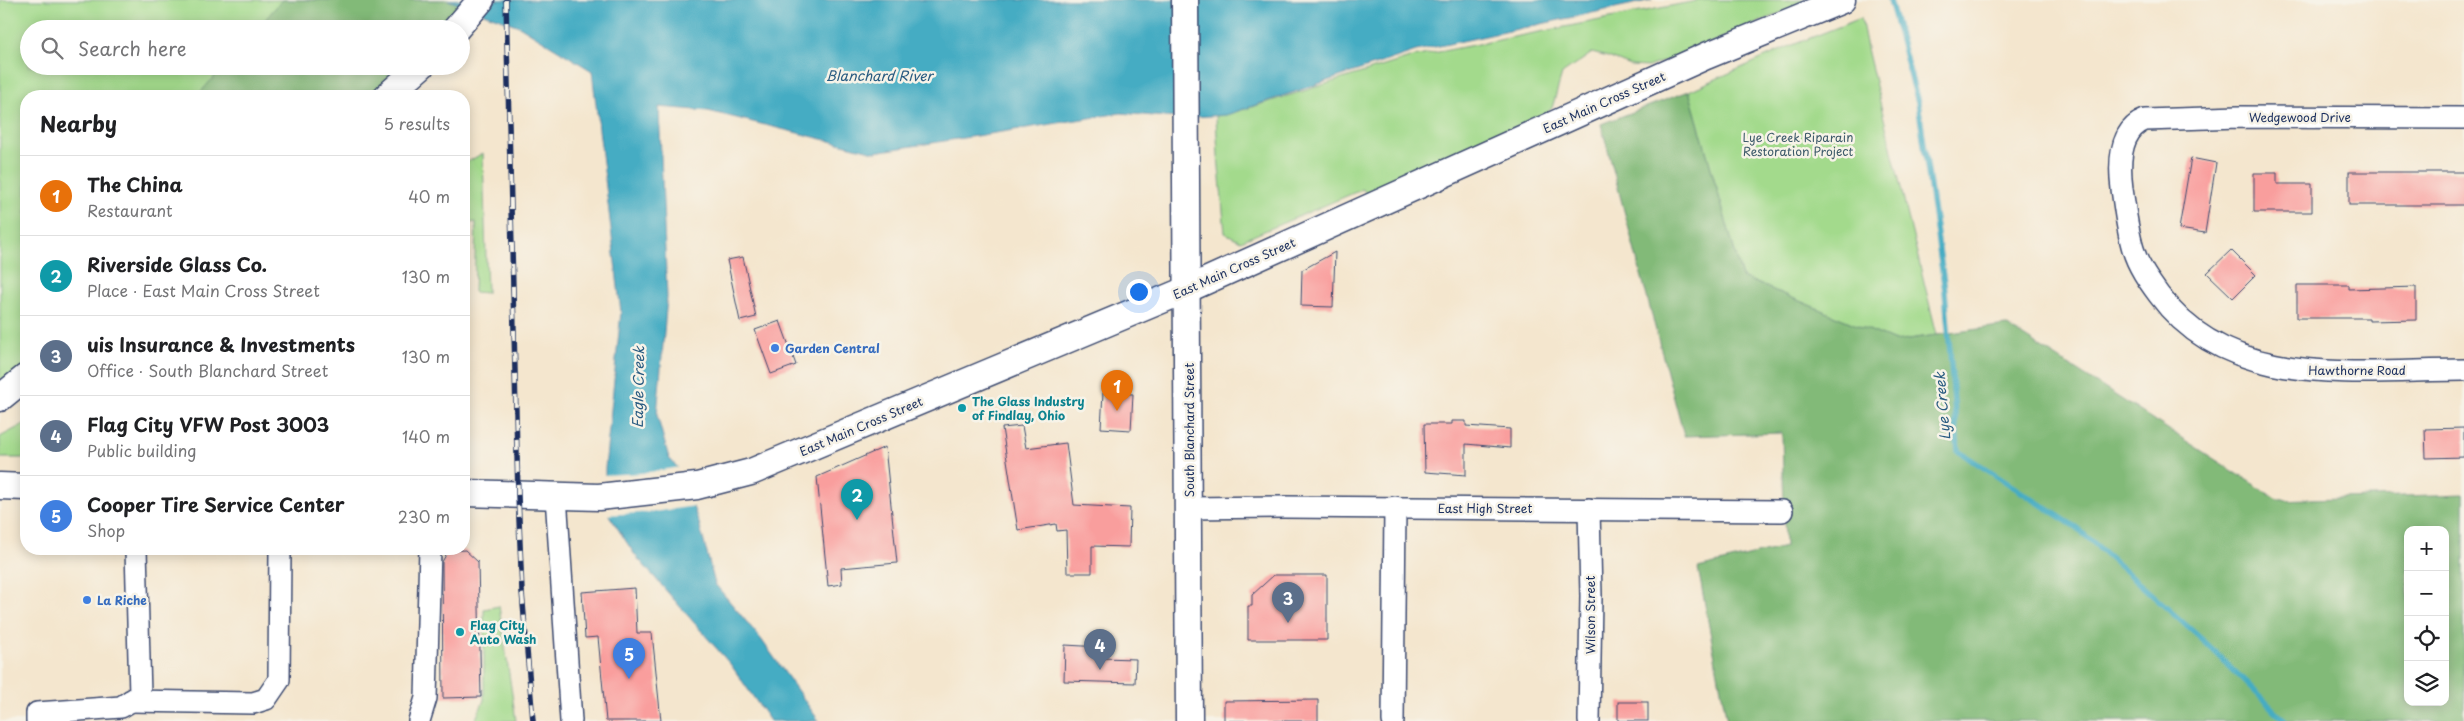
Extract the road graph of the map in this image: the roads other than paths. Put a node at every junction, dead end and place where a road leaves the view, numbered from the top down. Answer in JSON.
{"nodes":[{"id":1,"x":481,"y":0,"type":"edge"},
{"id":2,"x":1185,"y":0,"type":"edge"},
{"id":3,"x":1842,"y":0,"type":"edge"},
{"id":4,"x":464,"y":20,"type":"edge"},
{"id":5,"x":411,"y":75,"type":"edge"},
{"id":6,"x":394,"y":90,"type":"edge"},
{"id":7,"x":2464,"y":118,"type":"edge"},
{"id":8,"x":2137,"y":123,"type":"joint"},
{"id":9,"x":1188,"y":289,"type":"junction"},
{"id":10,"x":2464,"y":370,"type":"edge"},
{"id":11,"x":20,"y":382,"type":"edge"},
{"id":12,"x":0,"y":398,"type":"edge"},
{"id":13,"x":0,"y":486,"type":"edge"},
{"id":14,"x":20,"y":487,"type":"edge"},
{"id":15,"x":470,"y":493,"type":"edge"},
{"id":16,"x":556,"y":496,"type":"junction"},
{"id":17,"x":1396,"y":507,"type":"junction"},
{"id":18,"x":1189,"y":508,"type":"junction"},
{"id":19,"x":1589,"y":508,"type":"junction"},
{"id":20,"x":1782,"y":511,"type":"dead end"},
{"id":21,"x":136,"y":555,"type":"edge"},
{"id":22,"x":280,"y":555,"type":"edge"},
{"id":23,"x":430,"y":555,"type":"edge"},
{"id":24,"x":130,"y":701,"type":"junction"},
{"id":25,"x":37,"y":721,"type":"edge"},
{"id":26,"x":419,"y":721,"type":"edge"},
{"id":27,"x":571,"y":721,"type":"edge"},
{"id":28,"x":1189,"y":721,"type":"edge"},
{"id":29,"x":1393,"y":721,"type":"edge"},
{"id":30,"x":1589,"y":721,"type":"edge"}],
"edges":[{"from":1,"to":4,"type":"main road"},
{"from":2,"to":9,"type":"main road","name":"South Blanchard Street"},
{"from":3,"to":9,"type":"main road","name":"East Main Cross Street"},
{"from":5,"to":6,"type":"main road"},
{"from":7,"to":8,"type":"street","name":"Wedgewood Drive"},
{"from":8,"to":10,"type":"street","name":"Hawthorne Road"},
{"from":9,"to":16,"type":"main road","name":"East Main Cross Street"},
{"from":9,"to":18,"type":"main road","name":"South Blanchard Street"},
{"from":11,"to":12,"type":"main road"},
{"from":13,"to":14,"type":"main road"},
{"from":15,"to":16,"type":"main road","name":"East Main Cross Street"},
{"from":16,"to":27,"type":"street"},
{"from":17,"to":18,"type":"street","name":"East High Street"},
{"from":17,"to":19,"type":"street","name":"East High Street"},
{"from":17,"to":29,"type":"street"},
{"from":18,"to":28,"type":"main road","name":"South Blanchard Street"},
{"from":19,"to":20,"type":"street","name":"East High Street"},
{"from":19,"to":30,"type":"street","name":"Wilson Street"},
{"from":21,"to":24,"type":"street"},
{"from":22,"to":24,"type":"street"},
{"from":23,"to":26,"type":"street"},
{"from":24,"to":25,"type":"street"}]}
